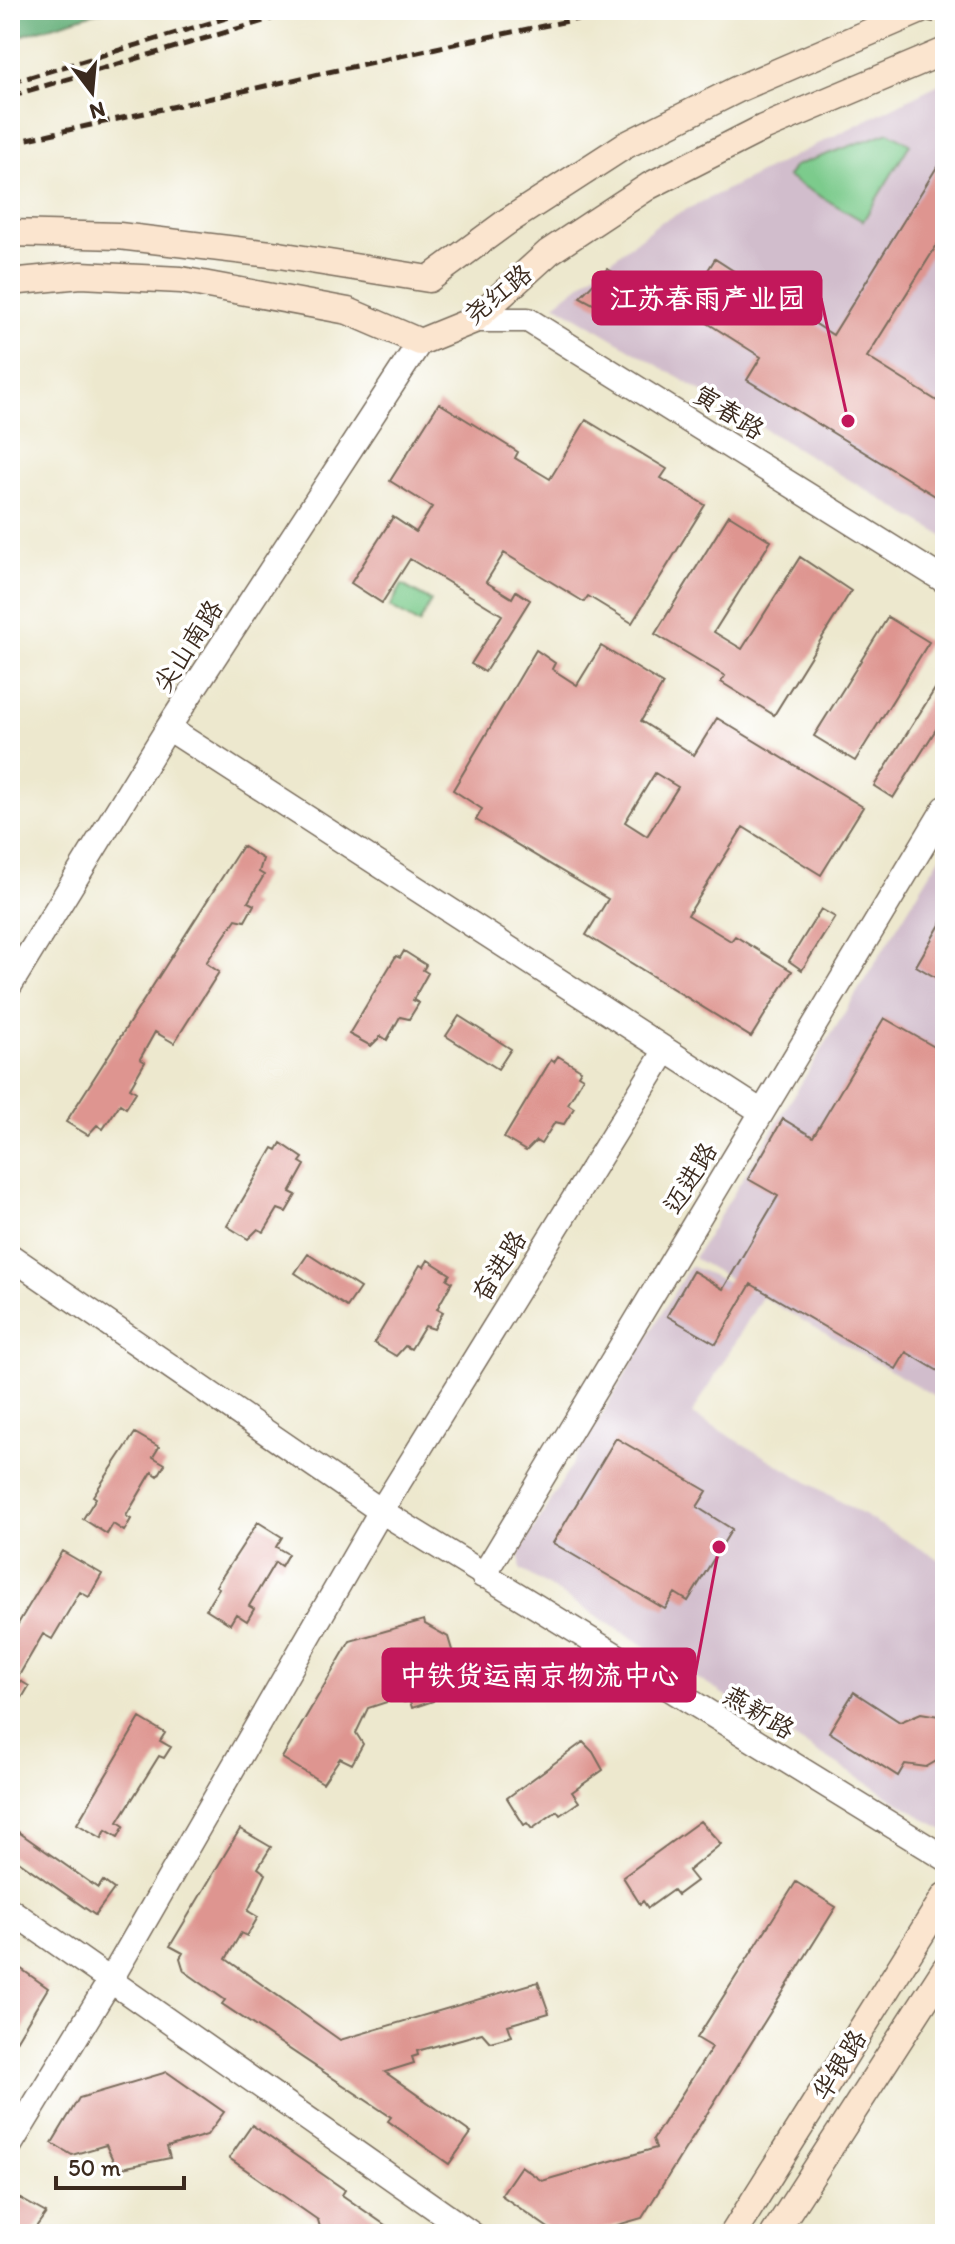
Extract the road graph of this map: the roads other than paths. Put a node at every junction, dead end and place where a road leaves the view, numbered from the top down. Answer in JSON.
{"nodes":[{"id":1,"x":921,"y":10,"type":"edge"},
{"id":2,"x":945,"y":51,"type":"edge"},
{"id":3,"x":10,"y":233,"type":"edge"},
{"id":4,"x":10,"y":282,"type":"edge"},
{"id":5,"x":474,"y":320,"type":"junction"},
{"id":6,"x":420,"y":342,"type":"junction"},
{"id":7,"x":945,"y":581,"type":"edge"},
{"id":8,"x":168,"y":728,"type":"junction"},
{"id":9,"x":945,"y":808,"type":"edge"},
{"id":10,"x":10,"y":985,"type":"edge"},
{"id":11,"x":666,"y":1050,"type":"junction"},
{"id":12,"x":762,"y":1112,"type":"junction"},
{"id":13,"x":10,"y":1256,"type":"edge"},
{"id":14,"x":381,"y":1511,"type":"junction"},
{"id":15,"x":483,"y":1576,"type":"junction"},
{"id":16,"x":945,"y":1858,"type":"edge"},
{"id":17,"x":945,"y":1896,"type":"edge"},
{"id":18,"x":10,"y":1910,"type":"edge"},
{"id":19,"x":945,"y":1969,"type":"edge"},
{"id":20,"x":110,"y":1981,"type":"junction"},
{"id":21,"x":10,"y":2145,"type":"edge"},
{"id":22,"x":472,"y":2234,"type":"edge"},
{"id":23,"x":733,"y":2234,"type":"edge"},
{"id":24,"x":774,"y":2234,"type":"edge"}],
"edges":[{"from":1,"to":3,"type":"main road","name":"尧红路","bridge":true},
{"from":2,"to":5,"type":"main road","name":"尧红路"},
{"from":4,"to":6,"type":"main road"},
{"from":5,"to":6,"type":"main road","name":"尧红路"},
{"from":5,"to":7,"type":"street","name":"寅春路"},
{"from":6,"to":8,"type":"street","name":"尖山南路"},
{"from":8,"to":10,"type":"street","name":"尖山南路"},
{"from":8,"to":11,"type":"street"},
{"from":9,"to":12,"type":"street","name":"迈进路"},
{"from":11,"to":12,"type":"street"},
{"from":11,"to":14,"type":"street","name":"奋进路"},
{"from":12,"to":15,"type":"street","name":"迈进路"},
{"from":13,"to":14,"type":"street","name":"燕新路"},
{"from":14,"to":15,"type":"street","name":"燕新路"},
{"from":14,"to":20,"type":"street","name":"奋进路"},
{"from":15,"to":16,"type":"street","name":"燕新路"},
{"from":17,"to":23,"type":"main road","name":"华银路"},
{"from":18,"to":20,"type":"street"},
{"from":19,"to":24,"type":"main road","name":"华银路"},
{"from":20,"to":21,"type":"street","name":"奋进路"},
{"from":20,"to":22,"type":"street"}]}
